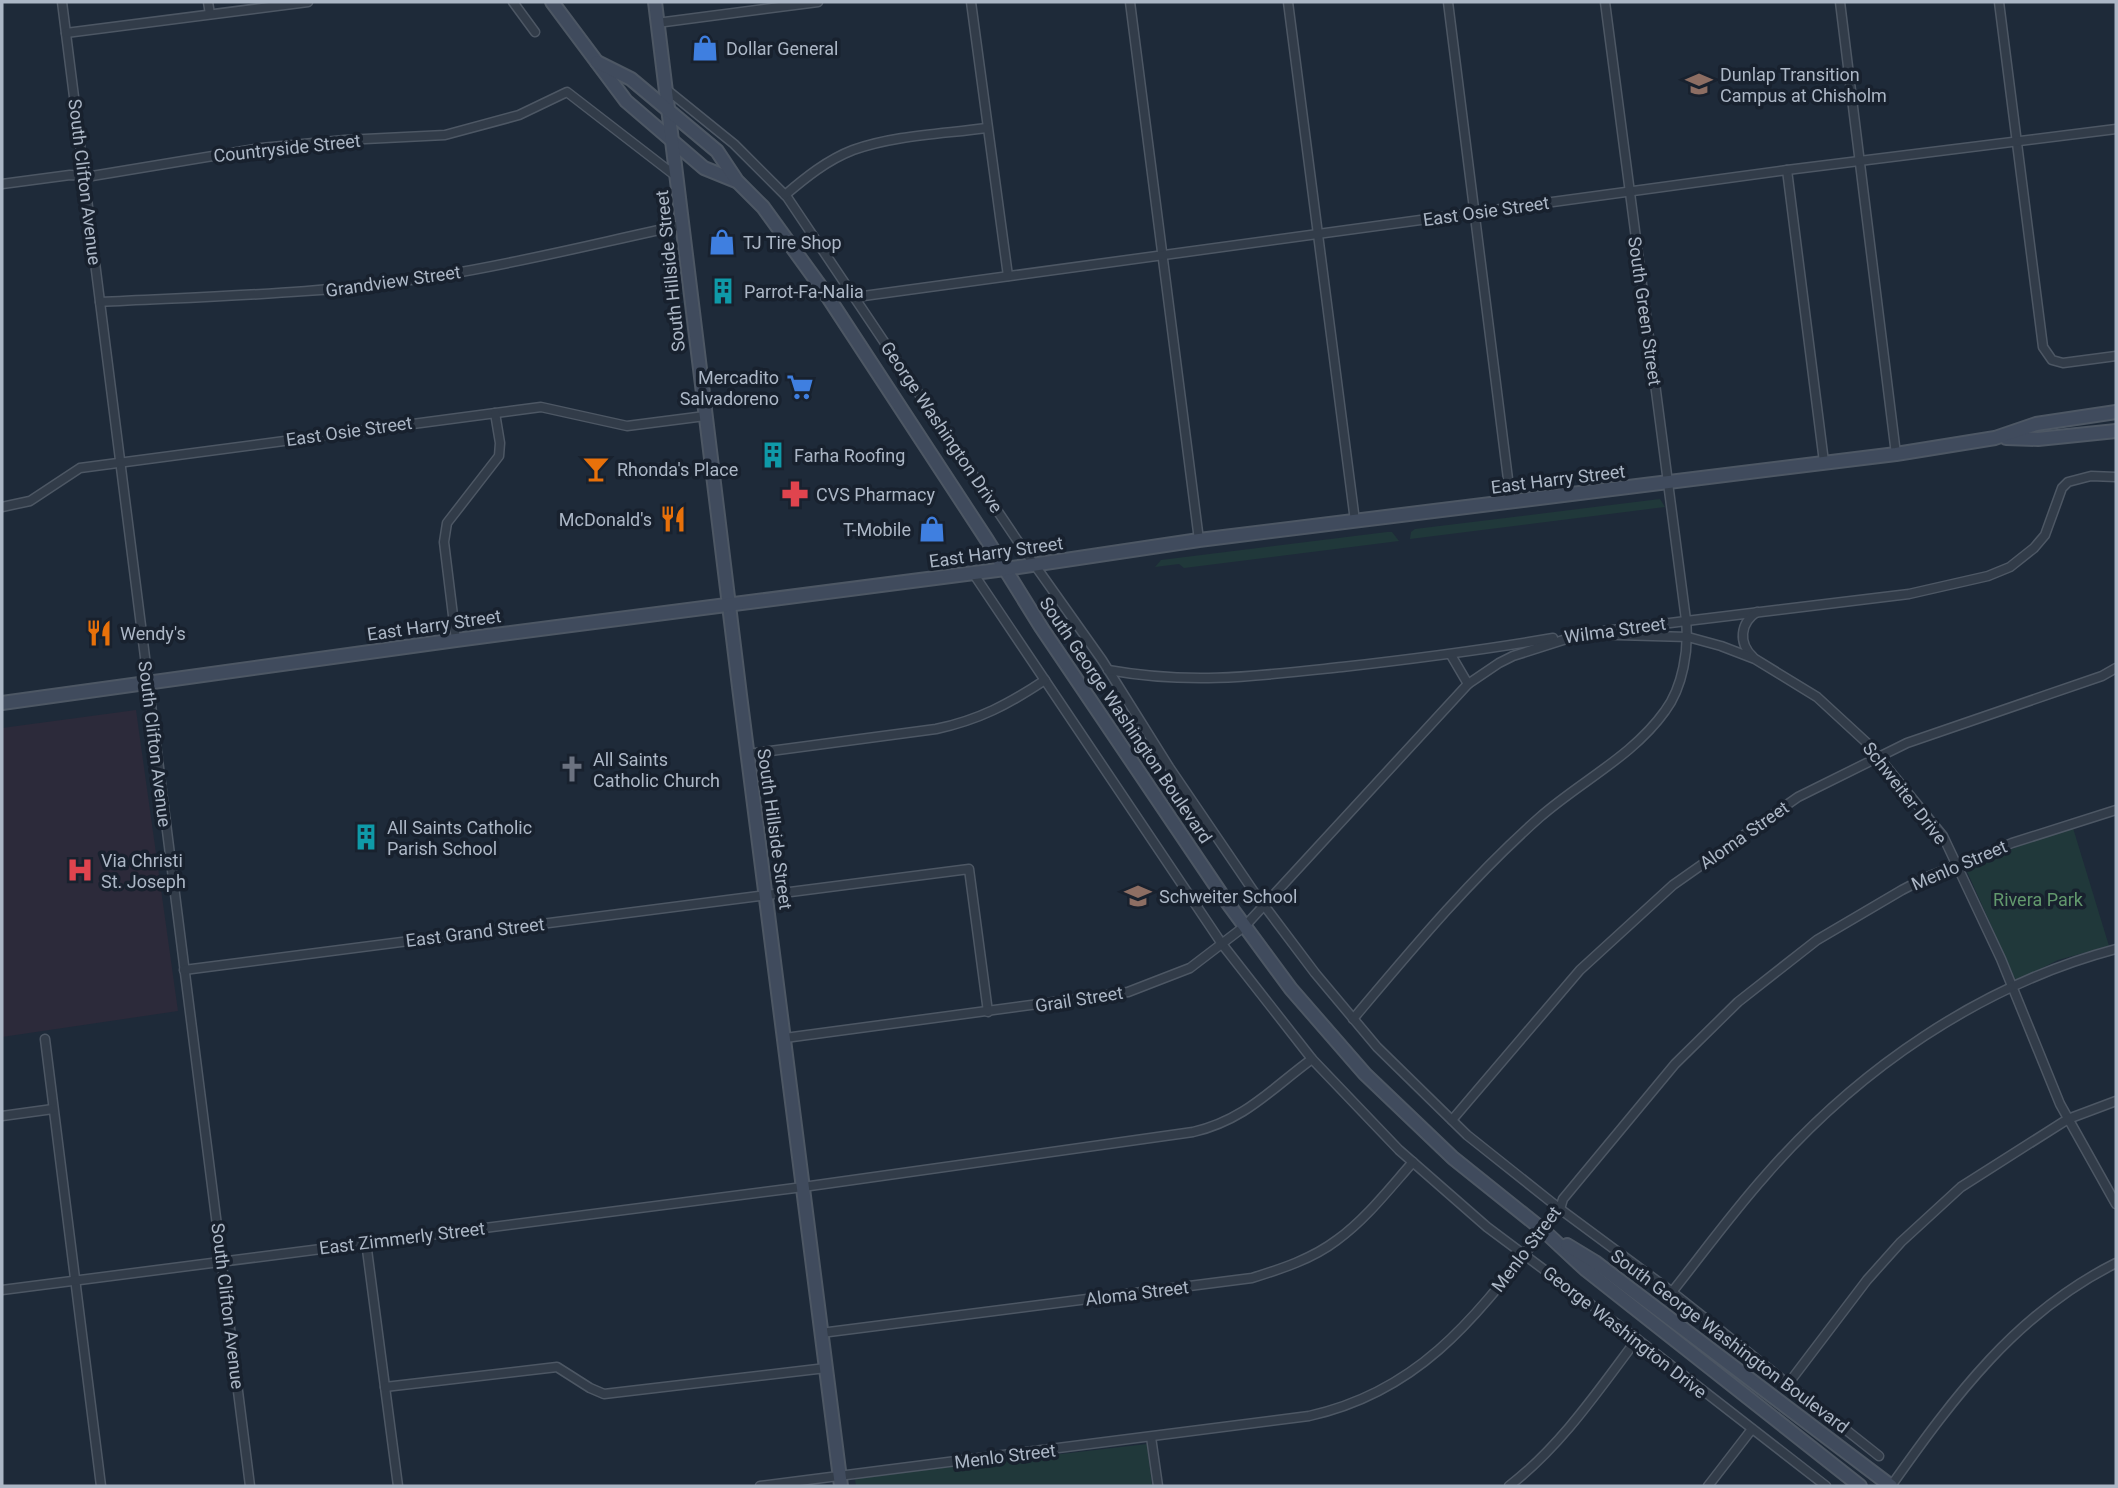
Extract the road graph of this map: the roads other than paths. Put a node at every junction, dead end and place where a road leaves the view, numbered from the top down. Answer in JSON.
{"nodes":[{"id":1,"x":62,"y":2,"type":"edge"},
{"id":2,"x":208,"y":2,"type":"edge"},
{"id":3,"x":308,"y":2,"type":"edge"},
{"id":4,"x":513,"y":2,"type":"edge"},
{"id":5,"x":552,"y":2,"type":"edge"},
{"id":6,"x":655,"y":2,"type":"edge"},
{"id":7,"x":818,"y":2,"type":"edge"},
{"id":8,"x":971,"y":2,"type":"edge"},
{"id":9,"x":1130,"y":2,"type":"edge"},
{"id":10,"x":1289,"y":2,"type":"edge"},
{"id":11,"x":1448,"y":2,"type":"edge"},
{"id":12,"x":1605,"y":2,"type":"edge"},
{"id":13,"x":1840,"y":2,"type":"edge"},
{"id":14,"x":1999,"y":2,"type":"edge"},
{"id":15,"x":210,"y":14,"type":"junction"},
{"id":16,"x":657,"y":23,"type":"junction"},
{"id":17,"x":536,"y":32,"type":"dead end"},
{"id":18,"x":66,"y":33,"type":"junction"},
{"id":19,"x":597,"y":62,"type":"junction"},
{"id":20,"x":666,"y":89,"type":"junction"},
{"id":21,"x":670,"y":112,"type":"junction"},
{"id":22,"x":987,"y":128,"type":"junction"},
{"id":23,"x":2116,"y":129,"type":"edge"},
{"id":24,"x":672,"y":141,"type":"junction"},
{"id":25,"x":2017,"y":141,"type":"junction"},
{"id":26,"x":1860,"y":162,"type":"junction"},
{"id":27,"x":1787,"y":170,"type":"junction"},
{"id":28,"x":84,"y":176,"type":"junction"},
{"id":29,"x":677,"y":177,"type":"junction"},
{"id":30,"x":737,"y":181,"type":"junction"},
{"id":31,"x":2,"y":184,"type":"edge"},
{"id":32,"x":1629,"y":192,"type":"junction"},
{"id":33,"x":785,"y":195,"type":"junction"},
{"id":34,"x":1475,"y":213,"type":"junction"},
{"id":35,"x":682,"y":225,"type":"junction"},
{"id":36,"x":1318,"y":233,"type":"junction"},
{"id":37,"x":1162,"y":254,"type":"junction"},
{"id":38,"x":1008,"y":276,"type":"junction"},
{"id":39,"x":856,"y":297,"type":"junction"},
{"id":40,"x":100,"y":302,"type":"junction"},
{"id":41,"x":2116,"y":356,"type":"edge"},
{"id":42,"x":2116,"y":412,"type":"edge"},
{"id":43,"x":495,"y":413,"type":"junction"},
{"id":44,"x":705,"y":416,"type":"junction"},
{"id":45,"x":2116,"y":431,"type":"edge"},
{"id":46,"x":1995,"y":438,"type":"junction"},
{"id":47,"x":1896,"y":454,"type":"junction"},
{"id":48,"x":120,"y":461,"type":"junction"},
{"id":49,"x":1824,"y":462,"type":"junction"},
{"id":50,"x":2116,"y":477,"type":"edge"},
{"id":51,"x":1668,"y":483,"type":"junction"},
{"id":52,"x":1511,"y":503,"type":"junction"},
{"id":53,"x":2,"y":507,"type":"edge"},
{"id":54,"x":1355,"y":522,"type":"junction"},
{"id":55,"x":1199,"y":540,"type":"junction"},
{"id":56,"x":1035,"y":565,"type":"junction"},
{"id":57,"x":1005,"y":569,"type":"junction"},
{"id":58,"x":973,"y":573,"type":"junction"},
{"id":59,"x":728,"y":605,"type":"junction"},
{"id":60,"x":1760,"y":611,"type":"junction"},
{"id":61,"x":1686,"y":620,"type":"junction"},
{"id":62,"x":1582,"y":634,"type":"junction"},
{"id":63,"x":1688,"y":637,"type":"junction"},
{"id":64,"x":456,"y":639,"type":"junction"},
{"id":65,"x":1451,"y":655,"type":"junction"},
{"id":66,"x":1755,"y":659,"type":"junction"},
{"id":67,"x":2116,"y":668,"type":"edge"},
{"id":68,"x":1108,"y":670,"type":"junction"},
{"id":69,"x":1045,"y":680,"type":"junction"},
{"id":70,"x":148,"y":681,"type":"junction"},
{"id":71,"x":1468,"y":684,"type":"junction"},
{"id":72,"x":2,"y":703,"type":"edge"},
{"id":73,"x":748,"y":754,"type":"junction"},
{"id":74,"x":1879,"y":757,"type":"junction"},
{"id":75,"x":2116,"y":810,"type":"edge"},
{"id":76,"x":1957,"y":866,"type":"junction"},
{"id":77,"x":766,"y":894,"type":"junction"},
{"id":78,"x":1264,"y":906,"type":"junction"},
{"id":79,"x":1245,"y":926,"type":"junction"},
{"id":80,"x":1222,"y":944,"type":"junction"},
{"id":81,"x":2116,"y":949,"type":"edge"},
{"id":82,"x":184,"y":970,"type":"junction"},
{"id":83,"x":2013,"y":987,"type":"junction"},
{"id":84,"x":988,"y":1012,"type":"junction"},
{"id":85,"x":1353,"y":1019,"type":"junction"},
{"id":86,"x":785,"y":1038,"type":"junction"},
{"id":87,"x":44,"y":1039,"type":"dead end"},
{"id":88,"x":1312,"y":1059,"type":"junction"},
{"id":89,"x":2116,"y":1101,"type":"edge"},
{"id":90,"x":53,"y":1109,"type":"junction"},
{"id":91,"x":2,"y":1116,"type":"edge"},
{"id":92,"x":2068,"y":1119,"type":"junction"},
{"id":93,"x":1452,"y":1120,"type":"junction"},
{"id":94,"x":1413,"y":1162,"type":"junction"},
{"id":95,"x":803,"y":1186,"type":"junction"},
{"id":96,"x":2116,"y":1204,"type":"edge"},
{"id":97,"x":1560,"y":1209,"type":"junction"},
{"id":98,"x":1543,"y":1230,"type":"junction"},
{"id":99,"x":366,"y":1242,"type":"junction"},
{"id":100,"x":1524,"y":1254,"type":"junction"},
{"id":101,"x":222,"y":1261,"type":"junction"},
{"id":102,"x":2116,"y":1263,"type":"edge"},
{"id":103,"x":75,"y":1280,"type":"junction"},
{"id":104,"x":2,"y":1290,"type":"edge"},
{"id":105,"x":1672,"y":1292,"type":"junction"},
{"id":106,"x":821,"y":1333,"type":"junction"},
{"id":107,"x":1637,"y":1339,"type":"junction"},
{"id":108,"x":826,"y":1367,"type":"junction"},
{"id":109,"x":1788,"y":1384,"type":"junction"},
{"id":110,"x":385,"y":1387,"type":"junction"},
{"id":111,"x":1752,"y":1429,"type":"junction"},
{"id":112,"x":1151,"y":1437,"type":"junction"},
{"id":113,"x":1879,"y":1456,"type":"dead end"},
{"id":114,"x":840,"y":1481,"type":"edge"},
{"id":115,"x":101,"y":1486,"type":"edge"},
{"id":116,"x":250,"y":1486,"type":"edge"},
{"id":117,"x":398,"y":1486,"type":"edge"},
{"id":118,"x":760,"y":1486,"type":"edge"},
{"id":119,"x":1157,"y":1486,"type":"edge"},
{"id":120,"x":1508,"y":1486,"type":"edge"},
{"id":121,"x":1708,"y":1486,"type":"edge"},
{"id":122,"x":1826,"y":1486,"type":"edge"},
{"id":123,"x":1860,"y":1486,"type":"edge"},
{"id":124,"x":1891,"y":1486,"type":"edge"}],
"edges":[{"from":1,"to":18,"type":"street","name":"South Clifton Avenue"},
{"from":2,"to":15,"type":"street"},
{"from":3,"to":15,"type":"street"},
{"from":4,"to":17,"type":"street"},
{"from":5,"to":19,"type":"main road","name":"South George Washington Boulevard"},
{"from":6,"to":16,"type":"main road"},
{"from":7,"to":16,"type":"street"},
{"from":8,"to":22,"type":"street"},
{"from":9,"to":37,"type":"street"},
{"from":10,"to":36,"type":"street"},
{"from":11,"to":34,"type":"street"},
{"from":12,"to":32,"type":"street","name":"South Green Street"},
{"from":13,"to":26,"type":"street"},
{"from":14,"to":25,"type":"street"},
{"from":15,"to":18,"type":"street"},
{"from":16,"to":20,"type":"main road","name":"South Hillside Street"},
{"from":18,"to":28,"type":"street","name":"South Clifton Avenue"},
{"from":19,"to":21,"type":"main road","name":"South George Washington Boulevard"},
{"from":19,"to":24,"type":"main road","name":"South George Washington Boulevard"},
{"from":20,"to":21,"type":"main road","name":"South Hillside Street"},
{"from":20,"to":33,"type":"street","name":"George Washington Drive"},
{"from":21,"to":24,"type":"main road","name":"South Hillside Street"},
{"from":21,"to":30,"type":"main road","name":"South George Washington Boulevard"},
{"from":22,"to":33,"type":"street"},
{"from":22,"to":38,"type":"street"},
{"from":23,"to":25,"type":"street","name":"East Osie Street"},
{"from":24,"to":29,"type":"main road","name":"South Hillside Street"},
{"from":24,"to":30,"type":"main road","name":"South George Washington Boulevard"},
{"from":25,"to":26,"type":"street","name":"East Osie Street"},
{"from":25,"to":41,"type":"street"},
{"from":26,"to":27,"type":"street","name":"East Osie Street"},
{"from":26,"to":47,"type":"street"},
{"from":27,"to":32,"type":"street","name":"East Osie Street"},
{"from":27,"to":49,"type":"street"},
{"from":28,"to":29,"type":"street","name":"Countryside Street"},
{"from":28,"to":31,"type":"street","name":"Countryside Street"},
{"from":28,"to":40,"type":"street","name":"South Clifton Avenue"},
{"from":29,"to":35,"type":"main road","name":"South Hillside Street"},
{"from":30,"to":57,"type":"main road","name":"South George Washington Boulevard"},
{"from":32,"to":34,"type":"street","name":"East Osie Street"},
{"from":32,"to":51,"type":"street","name":"South Green Street"},
{"from":33,"to":39,"type":"street","name":"George Washington Drive"},
{"from":34,"to":36,"type":"street","name":"East Osie Street"},
{"from":34,"to":52,"type":"street"},
{"from":35,"to":40,"type":"street","name":"Grandview Street"},
{"from":35,"to":44,"type":"main road","name":"South Hillside Street"},
{"from":36,"to":37,"type":"street","name":"East Osie Street"},
{"from":36,"to":54,"type":"street"},
{"from":37,"to":38,"type":"street","name":"East Osie Street"},
{"from":37,"to":55,"type":"street"},
{"from":38,"to":39,"type":"street","name":"East Osie Street"},
{"from":39,"to":56,"type":"street","name":"George Washington Drive"},
{"from":40,"to":48,"type":"street","name":"South Clifton Avenue"},
{"from":42,"to":46,"type":"main road","name":"East Harry Street"},
{"from":43,"to":44,"type":"street","name":"East Osie Street"},
{"from":43,"to":48,"type":"street","name":"East Osie Street"},
{"from":43,"to":64,"type":"street"},
{"from":44,"to":59,"type":"main road","name":"South Hillside Street"},
{"from":45,"to":46,"type":"main road","name":"East Harry Street"},
{"from":46,"to":47,"type":"main road","name":"East Harry Street"},
{"from":47,"to":49,"type":"main road","name":"East Harry Street"},
{"from":48,"to":53,"type":"street","name":"East Osie Street"},
{"from":48,"to":70,"type":"street","name":"South Clifton Avenue"},
{"from":49,"to":51,"type":"main road","name":"East Harry Street"},
{"from":50,"to":60,"type":"street","name":"Wilma Street"},
{"from":51,"to":52,"type":"main road","name":"East Harry Street"},
{"from":51,"to":61,"type":"street","name":"South Green Street"},
{"from":52,"to":54,"type":"main road","name":"East Harry Street"},
{"from":54,"to":55,"type":"main road","name":"East Harry Street"},
{"from":55,"to":56,"type":"main road","name":"East Harry Street"},
{"from":56,"to":57,"type":"main road","name":"East Harry Street"},
{"from":56,"to":68,"type":"street","name":"George Washington Drive"},
{"from":57,"to":58,"type":"main road","name":"East Harry Street"},
{"from":57,"to":79,"type":"main road","name":"South George Washington Boulevard"},
{"from":58,"to":59,"type":"main road","name":"East Harry Street"},
{"from":58,"to":69,"type":"street","name":"George Washington Drive"},
{"from":59,"to":64,"type":"main road","name":"East Harry Street"},
{"from":59,"to":73,"type":"main road","name":"South Hillside Street"},
{"from":60,"to":61,"type":"street","name":"Wilma Street"},
{"from":60,"to":66,"type":"street"},
{"from":61,"to":62,"type":"street","name":"Wilma Street"},
{"from":61,"to":63,"type":"street","name":"South Green Street"},
{"from":62,"to":63,"type":"street","name":"Schweiter Drive"},
{"from":62,"to":65,"type":"street","name":"Wilma Street"},
{"from":62,"to":71,"type":"street","name":"Grail Street"},
{"from":63,"to":66,"type":"street","name":"Schweiter Drive"},
{"from":63,"to":85,"type":"street","name":"South Green Street"},
{"from":64,"to":70,"type":"main road","name":"East Harry Street"},
{"from":65,"to":68,"type":"street","name":"Wilma Street"},
{"from":65,"to":71,"type":"street"},
{"from":66,"to":74,"type":"street","name":"Schweiter Drive"},
{"from":67,"to":74,"type":"street","name":"Aloma Street"},
{"from":68,"to":78,"type":"street","name":"George Washington Drive"},
{"from":69,"to":73,"type":"street"},
{"from":69,"to":80,"type":"street","name":"George Washington Drive"},
{"from":70,"to":72,"type":"main road","name":"East Harry Street"},
{"from":70,"to":82,"type":"street","name":"South Clifton Avenue"},
{"from":71,"to":78,"type":"street","name":"Grail Street"},
{"from":73,"to":77,"type":"main road","name":"South Hillside Street"},
{"from":74,"to":76,"type":"street","name":"Schweiter Drive"},
{"from":74,"to":93,"type":"street","name":"Aloma Street"},
{"from":75,"to":76,"type":"street","name":"Menlo Street"},
{"from":76,"to":83,"type":"street","name":"Schweiter Drive"},
{"from":76,"to":97,"type":"street","name":"Menlo Street"},
{"from":77,"to":82,"type":"street","name":"East Grand Street"},
{"from":77,"to":84,"type":"street","name":"East Grand Street"},
{"from":77,"to":86,"type":"main road","name":"South Hillside Street"},
{"from":78,"to":79,"type":"street","name":"Grail Street"},
{"from":78,"to":85,"type":"street","name":"George Washington Drive"},
{"from":79,"to":80,"type":"street","name":"Grail Street"},
{"from":79,"to":98,"type":"main road","name":"South George Washington Boulevard"},
{"from":80,"to":84,"type":"street","name":"Grail Street"},
{"from":80,"to":88,"type":"street","name":"George Washington Drive"},
{"from":81,"to":83,"type":"street"},
{"from":82,"to":101,"type":"street","name":"South Clifton Avenue"},
{"from":83,"to":92,"type":"street","name":"Schweiter Drive"},
{"from":83,"to":105,"type":"street"},
{"from":84,"to":86,"type":"street","name":"Grail Street"},
{"from":85,"to":93,"type":"street","name":"George Washington Drive"},
{"from":86,"to":95,"type":"main road","name":"South Hillside Street"},
{"from":87,"to":90,"type":"street"},
{"from":88,"to":94,"type":"street","name":"George Washington Drive"},
{"from":88,"to":95,"type":"street","name":"East Zimmerly Street"},
{"from":89,"to":92,"type":"street"},
{"from":90,"to":91,"type":"street"},
{"from":90,"to":103,"type":"street"},
{"from":92,"to":96,"type":"street","name":"Schweiter Drive"},
{"from":92,"to":109,"type":"street"},
{"from":93,"to":97,"type":"street","name":"George Washington Drive"},
{"from":94,"to":100,"type":"street","name":"George Washington Drive"},
{"from":94,"to":106,"type":"street","name":"Aloma Street"},
{"from":95,"to":99,"type":"street","name":"East Zimmerly Street"},
{"from":95,"to":106,"type":"main road","name":"South Hillside Street"},
{"from":97,"to":98,"type":"street","name":"Menlo Street"},
{"from":97,"to":105,"type":"street","name":"George Washington Drive"},
{"from":98,"to":100,"type":"street","name":"Menlo Street"},
{"from":98,"to":123,"type":"main road","name":"South George Washington Boulevard"},
{"from":98,"to":124,"type":"main road","name":"South George Washington Boulevard"},
{"from":99,"to":101,"type":"street","name":"East Zimmerly Street"},
{"from":99,"to":110,"type":"street"},
{"from":100,"to":107,"type":"street","name":"George Washington Drive"},
{"from":100,"to":112,"type":"street","name":"Menlo Street"},
{"from":101,"to":103,"type":"street","name":"East Zimmerly Street"},
{"from":101,"to":116,"type":"street","name":"South Clifton Avenue"},
{"from":102,"to":124,"type":"street"},
{"from":103,"to":104,"type":"street","name":"East Zimmerly Street"},
{"from":103,"to":115,"type":"street"},
{"from":105,"to":109,"type":"street","name":"George Washington Drive"},
{"from":106,"to":108,"type":"main road","name":"South Hillside Street"},
{"from":107,"to":111,"type":"street","name":"George Washington Drive"},
{"from":107,"to":120,"type":"street"},
{"from":108,"to":110,"type":"street"},
{"from":108,"to":114,"type":"main road","name":"South Hillside Street"},
{"from":109,"to":113,"type":"street","name":"George Washington Drive"},
{"from":110,"to":117,"type":"street"},
{"from":111,"to":121,"type":"street"},
{"from":111,"to":122,"type":"street","name":"George Washington Drive"},
{"from":112,"to":114,"type":"street","name":"Menlo Street"},
{"from":112,"to":119,"type":"street"},
{"from":114,"to":118,"type":"street","name":"Menlo Street"}]}
